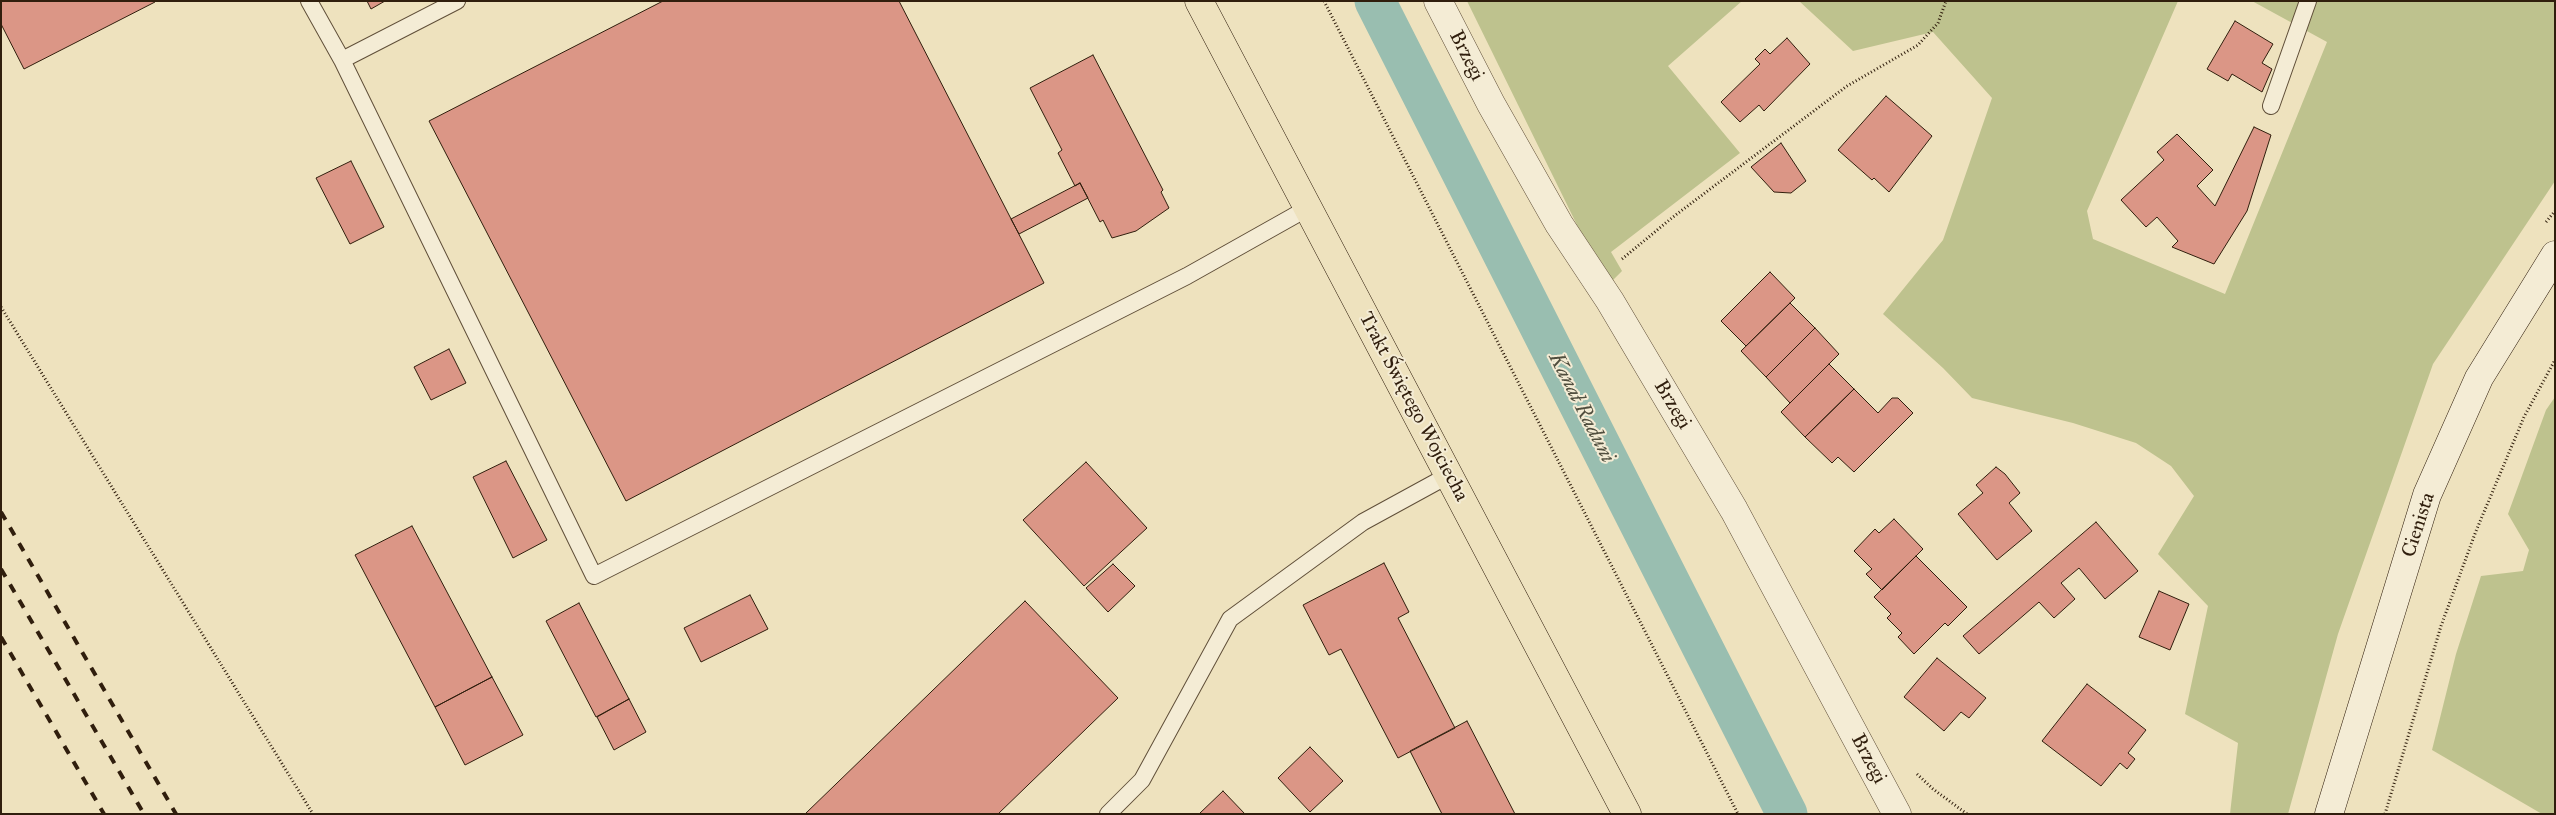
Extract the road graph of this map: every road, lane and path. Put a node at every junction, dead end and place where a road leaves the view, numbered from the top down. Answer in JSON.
{"nodes":[{"id":1,"x":309,"y":1,"type":"edge"},
{"id":2,"x":457,"y":1,"type":"edge"},
{"id":3,"x":1199,"y":1,"type":"edge"},
{"id":4,"x":1324,"y":1,"type":"edge"},
{"id":5,"x":1438,"y":1,"type":"edge"},
{"id":6,"x":1946,"y":1,"type":"edge"},
{"id":7,"x":2308,"y":1,"type":"edge"},
{"id":8,"x":342,"y":60,"type":"junction"},
{"id":9,"x":2272,"y":106,"type":"dead end"},
{"id":10,"x":1308,"y":208,"type":"junction"},
{"id":11,"x":2555,"y":255,"type":"edge"},
{"id":12,"x":1596,"y":280,"type":"junction"},
{"id":13,"x":1,"y":307,"type":"edge"},
{"id":14,"x":2555,"y":360,"type":"edge"},
{"id":15,"x":1449,"y":475,"type":"junction"},
{"id":16,"x":313,"y":814,"type":"edge"},
{"id":17,"x":1108,"y":814,"type":"edge"},
{"id":18,"x":1627,"y":814,"type":"edge"},
{"id":19,"x":1738,"y":814,"type":"edge"},
{"id":20,"x":1897,"y":814,"type":"edge"},
{"id":21,"x":2328,"y":814,"type":"edge"},
{"id":22,"x":2385,"y":814,"type":"edge"}],
"edges":[{"from":1,"to":8,"type":"lane"},
{"from":2,"to":8,"type":"lane"},
{"from":3,"to":10,"type":"main road","name":"Trakt Świętego Wojciecha"},
{"from":4,"to":19,"type":"path"},
{"from":5,"to":12,"type":"street","name":"Brzegi"},
{"from":6,"to":12,"type":"path"},
{"from":7,"to":9,"type":"lane"},
{"from":8,"to":10,"type":"lane"},
{"from":10,"to":15,"type":"main road","name":"Trakt Świętego Wojciecha"},
{"from":11,"to":21,"type":"street","name":"Cienista"},
{"from":12,"to":20,"type":"street","name":"Brzegi"},
{"from":13,"to":16,"type":"path"},
{"from":14,"to":22,"type":"path"},
{"from":15,"to":17,"type":"lane"},
{"from":15,"to":18,"type":"main road","name":"Trakt Świętego Wojciecha"}]}
